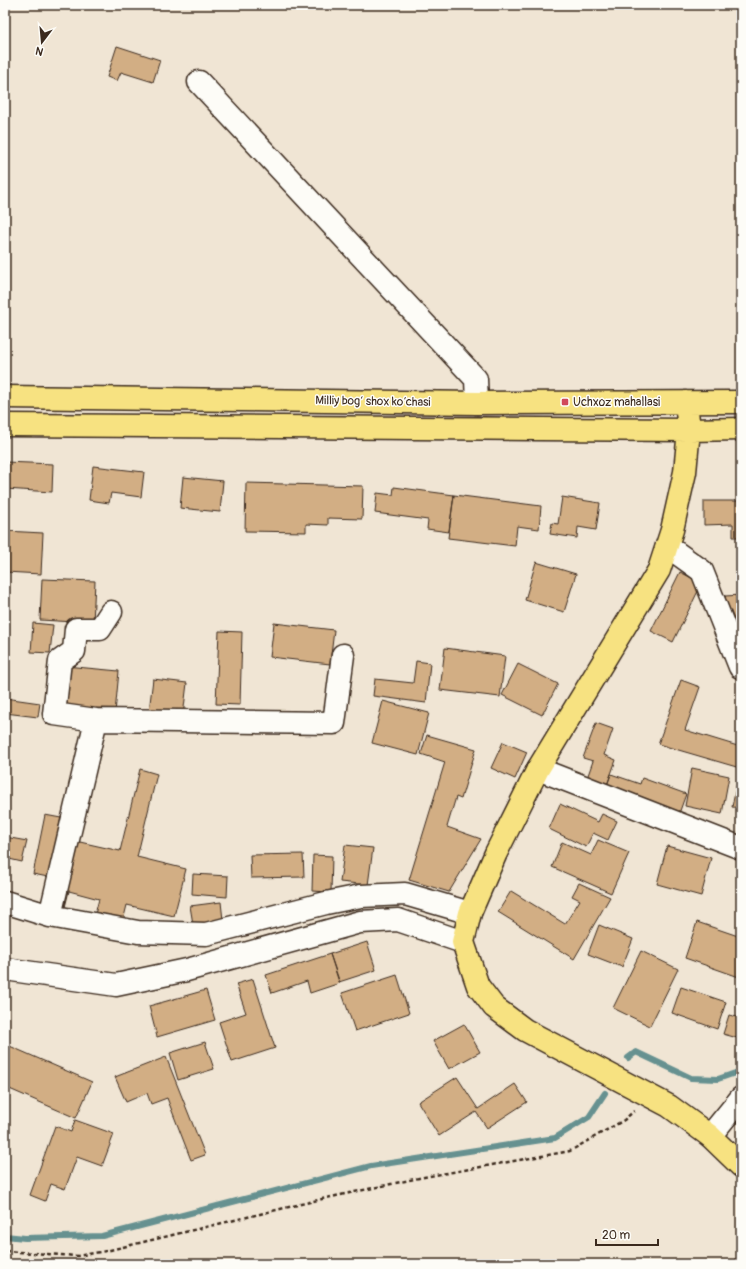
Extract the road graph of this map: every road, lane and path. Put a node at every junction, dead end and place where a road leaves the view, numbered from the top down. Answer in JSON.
{"nodes":[{"id":1,"x":198,"y":82,"type":"dead end"},
{"id":2,"x":5,"y":397,"type":"edge"},
{"id":3,"x":76,"y":398,"type":"junction"},
{"id":4,"x":224,"y":399,"type":"junction"},
{"id":5,"x":477,"y":402,"type":"junction"},
{"id":6,"x":686,"y":402,"type":"junction"},
{"id":7,"x":741,"y":402,"type":"edge"},
{"id":8,"x":5,"y":424,"type":"edge"},
{"id":9,"x":75,"y":425,"type":"junction"},
{"id":10,"x":225,"y":426,"type":"junction"},
{"id":11,"x":741,"y":429,"type":"edge"},
{"id":12,"x":689,"y":430,"type":"junction"},
{"id":13,"x":667,"y":546,"type":"junction"},
{"id":14,"x":111,"y":612,"type":"dead end"},
{"id":15,"x":343,"y":655,"type":"dead end"},
{"id":16,"x":740,"y":667,"type":"dead end"},
{"id":17,"x":96,"y":720,"type":"junction"},
{"id":18,"x":538,"y":769,"type":"junction"},
{"id":19,"x":741,"y":848,"type":"edge"},
{"id":20,"x":5,"y":902,"type":"edge"},
{"id":21,"x":470,"y":913,"type":"junction"},
{"id":22,"x":50,"y":916,"type":"junction"},
{"id":23,"x":463,"y":942,"type":"junction"},
{"id":24,"x":5,"y":969,"type":"edge"},
{"id":25,"x":650,"y":1096,"type":"junction"},
{"id":26,"x":741,"y":1098,"type":"edge"},
{"id":27,"x":710,"y":1136,"type":"junction"},
{"id":28,"x":741,"y":1166,"type":"edge"},
{"id":29,"x":5,"y":1251,"type":"edge"}],
"edges":[{"from":1,"to":5,"type":"street"},
{"from":2,"to":3,"type":"main road","name":"Milliy bog‘ shox ko‘chasi"},
{"from":3,"to":4,"type":"main road","name":"Milliy bog‘ shox ko‘chasi"},
{"from":3,"to":9,"type":"main road"},
{"from":4,"to":5,"type":"main road","name":"Milliy bog‘ shox ko‘chasi"},
{"from":4,"to":10,"type":"main road"},
{"from":5,"to":6,"type":"main road","name":"Milliy bog‘ shox ko‘chasi"},
{"from":6,"to":7,"type":"main road","name":"Milliy bog‘ shox ko‘chasi"},
{"from":6,"to":12,"type":"main road"},
{"from":8,"to":9,"type":"main road"},
{"from":9,"to":10,"type":"main road"},
{"from":10,"to":12,"type":"main road"},
{"from":11,"to":12,"type":"main road"},
{"from":12,"to":13,"type":"main road"},
{"from":13,"to":16,"type":"street"},
{"from":13,"to":18,"type":"main road"},
{"from":14,"to":17,"type":"street"},
{"from":15,"to":17,"type":"street"},
{"from":17,"to":22,"type":"street"},
{"from":18,"to":19,"type":"street"},
{"from":18,"to":21,"type":"main road"},
{"from":20,"to":22,"type":"street"},
{"from":21,"to":22,"type":"street"},
{"from":21,"to":23,"type":"main road"},
{"from":23,"to":24,"type":"street"},
{"from":23,"to":25,"type":"main road"},
{"from":25,"to":27,"type":"main road"},
{"from":25,"to":29,"type":"path"},
{"from":26,"to":27,"type":"street"},
{"from":27,"to":28,"type":"main road"}]}
